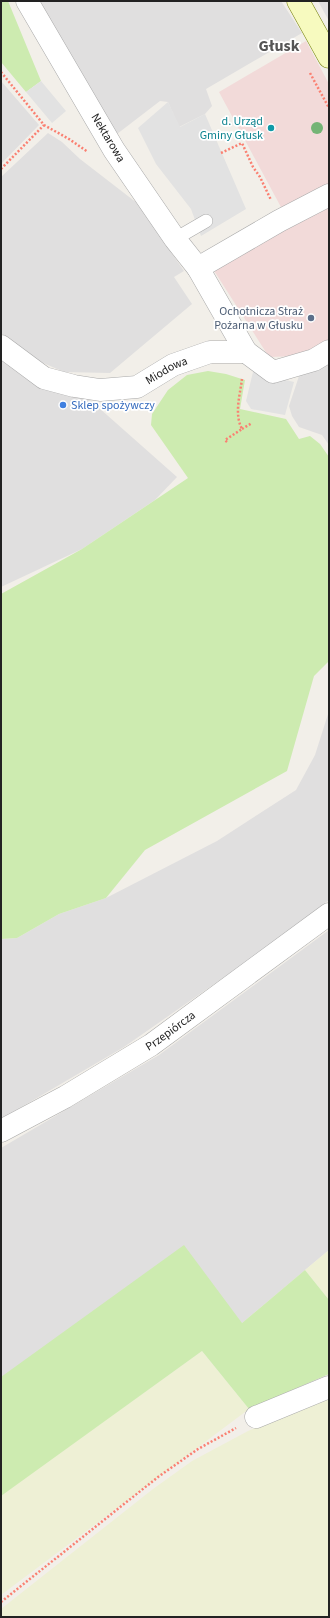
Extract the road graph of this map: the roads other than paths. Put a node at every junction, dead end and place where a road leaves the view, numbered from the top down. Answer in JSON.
{"nodes":[{"id":1,"x":27,"y":1,"type":"edge"},
{"id":2,"x":298,"y":1,"type":"edge"},
{"id":3,"x":329,"y":56,"type":"edge"},
{"id":4,"x":329,"y":195,"type":"edge"},
{"id":5,"x":206,"y":221,"type":"dead end"},
{"id":6,"x":175,"y":239,"type":"junction"},
{"id":7,"x":198,"y":268,"type":"junction"},
{"id":8,"x":1,"y":346,"type":"edge"},
{"id":9,"x":329,"y":351,"type":"edge"},
{"id":10,"x":246,"y":352,"type":"junction"},
{"id":11,"x":329,"y":914,"type":"edge"},
{"id":12,"x":1,"y":1132,"type":"edge"},
{"id":13,"x":329,"y":1387,"type":"edge"},
{"id":14,"x":256,"y":1417,"type":"road end"}],
"edges":[{"from":1,"to":6,"type":"street","name":"Nektarowa"},
{"from":2,"to":3,"type":"street"},
{"from":4,"to":7,"type":"street"},
{"from":5,"to":6,"type":"lane"},
{"from":6,"to":7,"type":"street","name":"Nektarowa"},
{"from":7,"to":10,"type":"street"},
{"from":8,"to":10,"type":"street","name":"Miodowa"},
{"from":9,"to":10,"type":"street"},
{"from":11,"to":12,"type":"street","name":"Przepiórcza"},
{"from":13,"to":14,"type":"street"}]}
